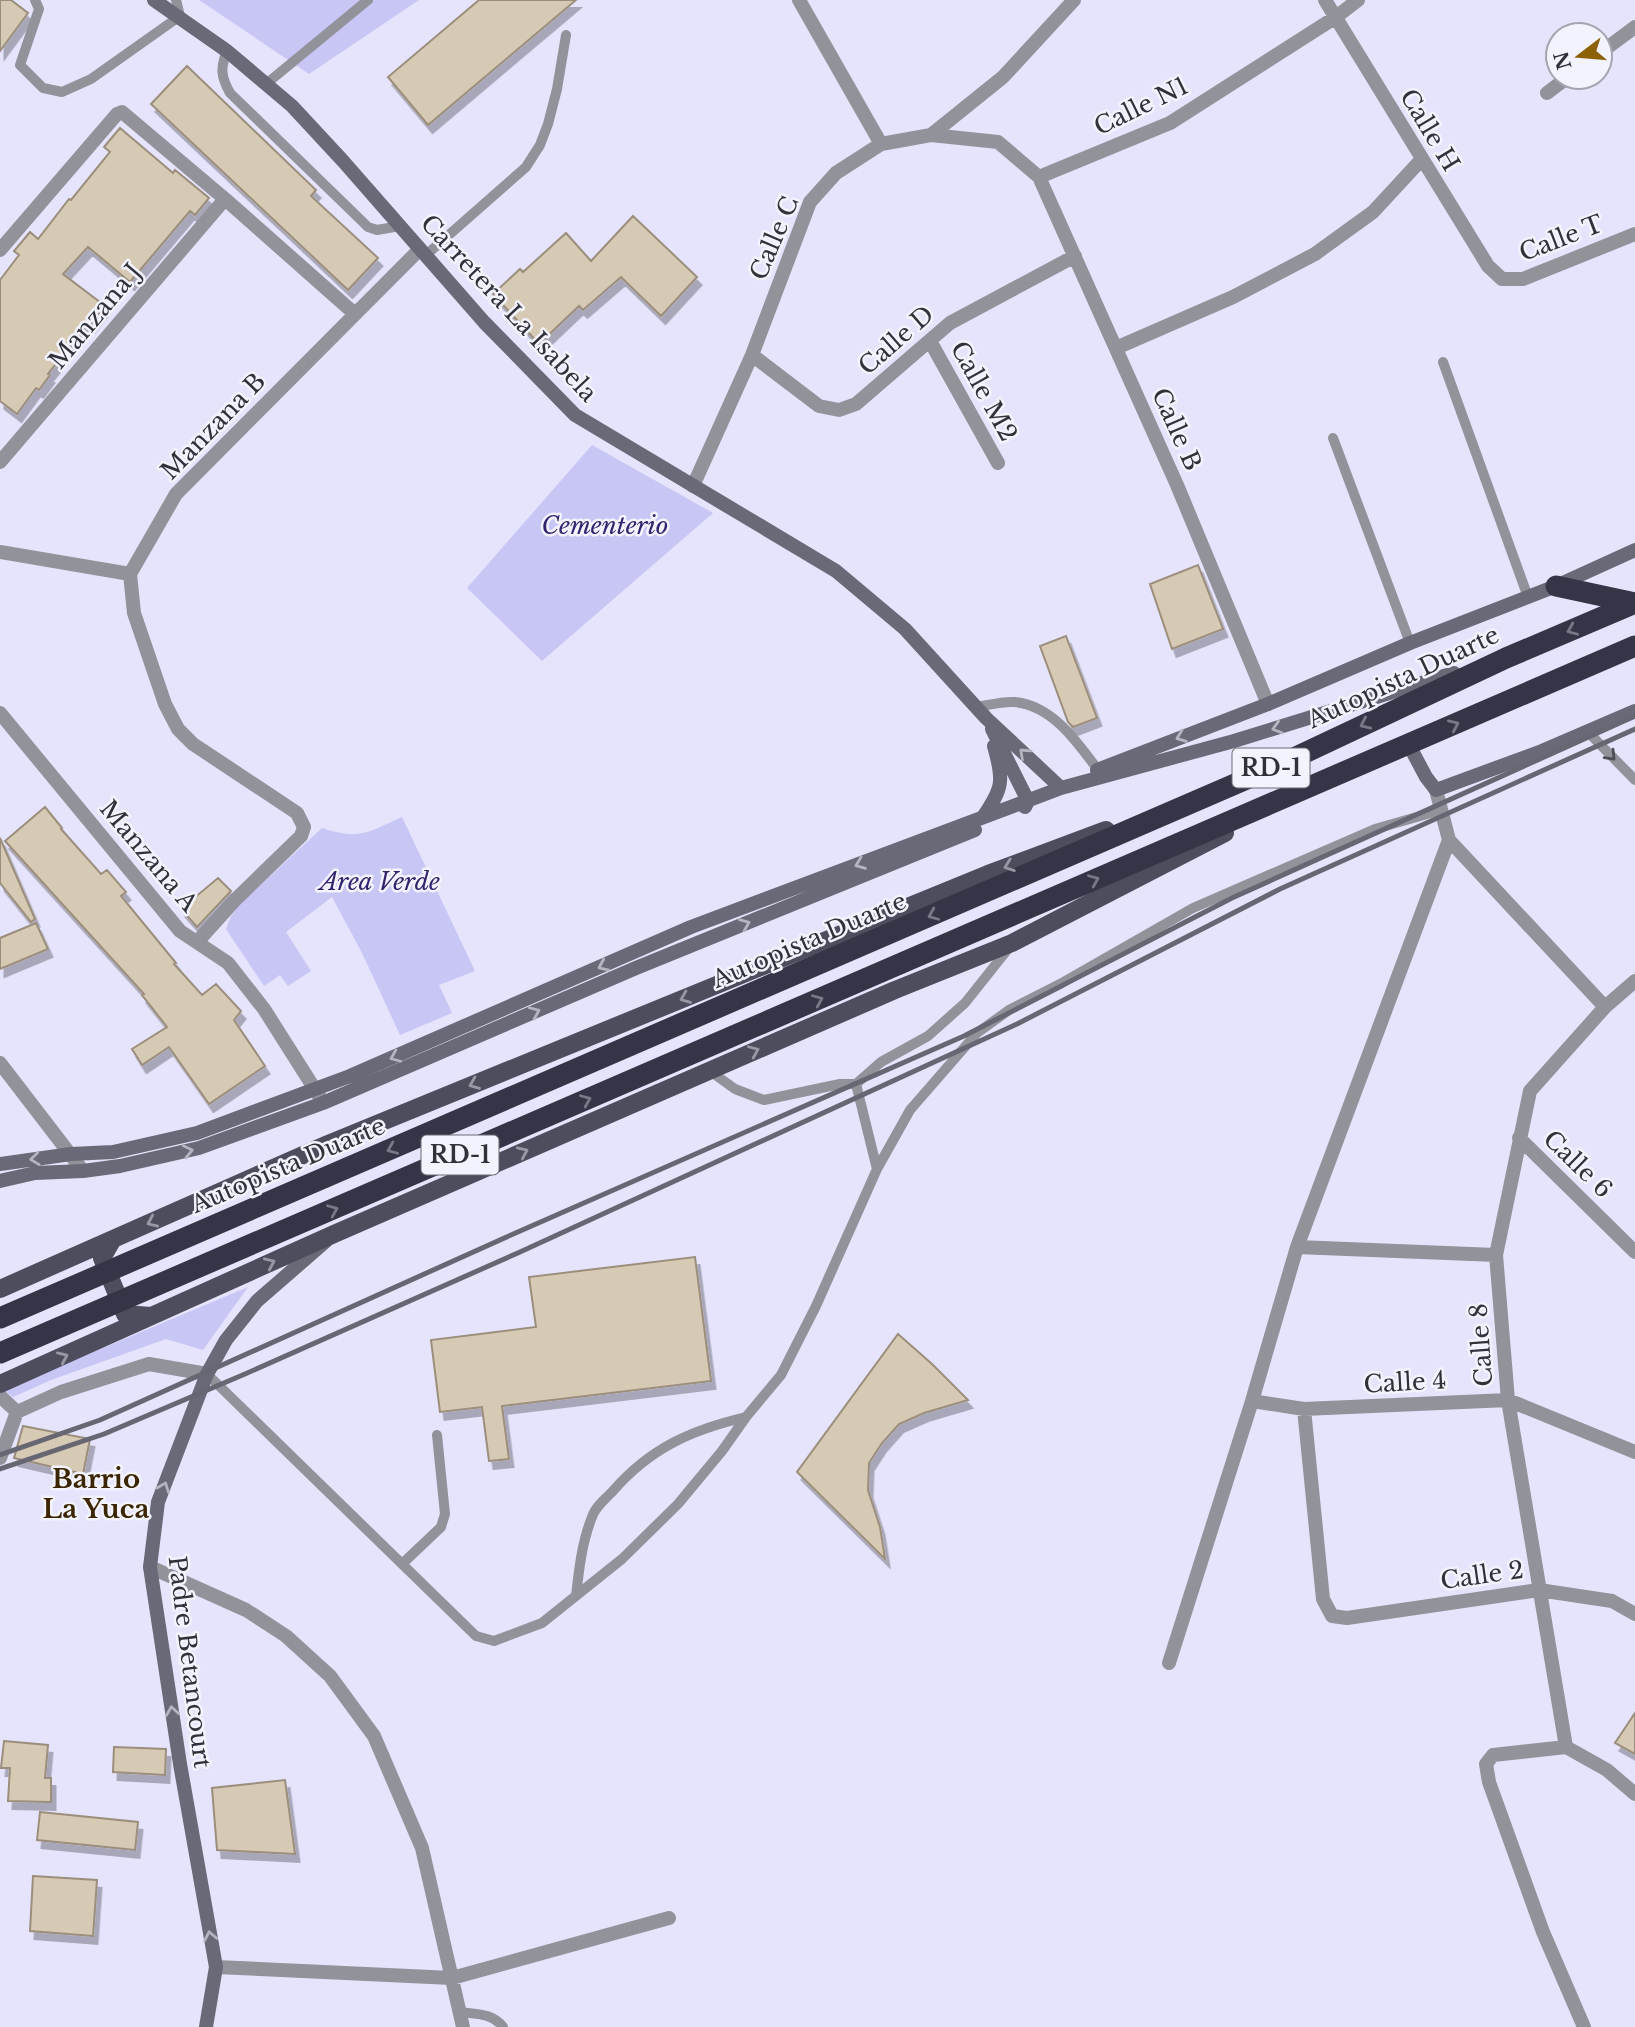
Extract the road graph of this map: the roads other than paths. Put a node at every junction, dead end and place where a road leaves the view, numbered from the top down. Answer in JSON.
{"nodes":[{"id":1,"x":35,"y":0,"type":"edge"},
{"id":2,"x":154,"y":0,"type":"edge"},
{"id":3,"x":176,"y":0,"type":"edge"},
{"id":4,"x":368,"y":0,"type":"edge"},
{"id":5,"x":799,"y":0,"type":"edge"},
{"id":6,"x":1074,"y":0,"type":"edge"},
{"id":7,"x":1325,"y":0,"type":"edge"},
{"id":8,"x":1358,"y":0,"type":"edge"},
{"id":9,"x":180,"y":16,"type":"junction"},
{"id":10,"x":1336,"y":17,"type":"junction"},
{"id":11,"x":1635,"y":27,"type":"edge"},
{"id":12,"x":566,"y":36,"type":"dead end"},
{"id":13,"x":1614,"y":43,"type":"edge"},
{"id":14,"x":227,"y":51,"type":"junction"},
{"id":15,"x":266,"y":84,"type":"junction"},
{"id":16,"x":1550,"y":91,"type":"edge"},
{"id":17,"x":1547,"y":93,"type":"dead end"},
{"id":18,"x":931,"y":135,"type":"junction"},
{"id":19,"x":881,"y":144,"type":"junction"},
{"id":20,"x":1421,"y":160,"type":"junction"},
{"id":21,"x":1039,"y":177,"type":"junction"},
{"id":22,"x":225,"y":198,"type":"junction"},
{"id":23,"x":400,"y":226,"type":"junction"},
{"id":24,"x":1635,"y":234,"type":"edge"},
{"id":25,"x":0,"y":250,"type":"edge"},
{"id":26,"x":423,"y":252,"type":"junction"},
{"id":27,"x":1075,"y":256,"type":"junction"},
{"id":28,"x":1502,"y":279,"type":"joint"},
{"id":29,"x":355,"y":314,"type":"junction"},
{"id":30,"x":930,"y":341,"type":"junction"},
{"id":31,"x":1116,"y":348,"type":"junction"},
{"id":32,"x":751,"y":355,"type":"junction"},
{"id":33,"x":1443,"y":362,"type":"dead end"},
{"id":34,"x":1333,"y":438,"type":"dead end"},
{"id":35,"x":0,"y":462,"type":"edge"},
{"id":36,"x":998,"y":463,"type":"dead end"},
{"id":37,"x":693,"y":486,"type":"junction"},
{"id":38,"x":1635,"y":550,"type":"edge"},
{"id":39,"x":0,"y":552,"type":"edge"},
{"id":40,"x":131,"y":574,"type":"junction"},
{"id":41,"x":1556,"y":586,"type":"junction"},
{"id":42,"x":1528,"y":597,"type":"junction"},
{"id":43,"x":1635,"y":603,"type":"edge"},
{"id":44,"x":1410,"y":643,"type":"junction"},
{"id":45,"x":1635,"y":646,"type":"edge"},
{"id":46,"x":1506,"y":657,"type":"junction"},
{"id":47,"x":1268,"y":704,"type":"junction"},
{"id":48,"x":1635,"y":711,"type":"edge"},
{"id":49,"x":0,"y":713,"type":"edge"},
{"id":50,"x":982,"y":713,"type":"junction"},
{"id":51,"x":1587,"y":732,"type":"junction"},
{"id":52,"x":1409,"y":745,"type":"junction"},
{"id":53,"x":1279,"y":765,"type":"junction"},
{"id":54,"x":1098,"y":770,"type":"junction"},
{"id":55,"x":1346,"y":770,"type":"junction"},
{"id":56,"x":1635,"y":781,"type":"edge"},
{"id":57,"x":1062,"y":788,"type":"junction"},
{"id":58,"x":1436,"y":790,"type":"junction"},
{"id":59,"x":1028,"y":801,"type":"junction"},
{"id":60,"x":1441,"y":810,"type":"junction"},
{"id":61,"x":984,"y":817,"type":"junction"},
{"id":62,"x":1450,"y":840,"type":"junction"},
{"id":63,"x":198,"y":941,"type":"junction"},
{"id":64,"x":1012,"y":943,"type":"junction"},
{"id":65,"x":1635,"y":981,"type":"edge"},
{"id":66,"x":1605,"y":1007,"type":"junction"},
{"id":67,"x":0,"y":1063,"type":"edge"},
{"id":68,"x":710,"y":1071,"type":"junction"},
{"id":69,"x":856,"y":1084,"type":"junction"},
{"id":70,"x":316,"y":1090,"type":"junction"},
{"id":71,"x":323,"y":1103,"type":"junction"},
{"id":72,"x":1519,"y":1138,"type":"junction"},
{"id":73,"x":71,"y":1154,"type":"junction"},
{"id":74,"x":0,"y":1164,"type":"edge"},
{"id":75,"x":877,"y":1169,"type":"junction"},
{"id":76,"x":83,"y":1171,"type":"junction"},
{"id":77,"x":0,"y":1181,"type":"edge"},
{"id":78,"x":334,"y":1234,"type":"junction"},
{"id":79,"x":113,"y":1239,"type":"junction"},
{"id":80,"x":1297,"y":1247,"type":"junction"},
{"id":81,"x":1635,"y":1252,"type":"edge"},
{"id":82,"x":1496,"y":1255,"type":"junction"},
{"id":83,"x":0,"y":1289,"type":"edge"},
{"id":84,"x":152,"y":1316,"type":"junction"},
{"id":85,"x":0,"y":1318,"type":"edge"},
{"id":86,"x":0,"y":1353,"type":"edge"},
{"id":87,"x":207,"y":1374,"type":"junction"},
{"id":88,"x":0,"y":1384,"type":"edge"},
{"id":89,"x":0,"y":1396,"type":"edge"},
{"id":90,"x":1508,"y":1400,"type":"junction"},
{"id":91,"x":1252,"y":1401,"type":"junction"},
{"id":92,"x":1304,"y":1409,"type":"junction"},
{"id":93,"x":18,"y":1412,"type":"junction"},
{"id":94,"x":746,"y":1417,"type":"junction"},
{"id":95,"x":437,"y":1435,"type":"dead end"},
{"id":96,"x":1635,"y":1452,"type":"edge"},
{"id":97,"x":0,"y":1458,"type":"edge"},
{"id":98,"x":402,"y":1564,"type":"junction"},
{"id":99,"x":150,"y":1567,"type":"junction"},
{"id":100,"x":1539,"y":1590,"type":"junction"},
{"id":101,"x":576,"y":1596,"type":"junction"},
{"id":102,"x":1635,"y":1614,"type":"edge"},
{"id":103,"x":1169,"y":1663,"type":"dead end"},
{"id":104,"x":1566,"y":1747,"type":"junction"},
{"id":105,"x":1635,"y":1794,"type":"edge"},
{"id":106,"x":668,"y":1918,"type":"dead end"},
{"id":107,"x":216,"y":1967,"type":"junction"},
{"id":108,"x":452,"y":1978,"type":"junction"},
{"id":109,"x":460,"y":2012,"type":"junction"},
{"id":110,"x":206,"y":2027,"type":"edge"},
{"id":111,"x":463,"y":2027,"type":"edge"},
{"id":112,"x":503,"y":2027,"type":"edge"},
{"id":113,"x":1584,"y":2027,"type":"edge"}],
"edges":[{"from":1,"to":9,"type":"lane"},
{"from":2,"to":9,"type":"main road","name":"Carretera La Isabela"},
{"from":3,"to":9,"type":"lane"},
{"from":4,"to":15,"type":"lane"},
{"from":5,"to":19,"type":"street"},
{"from":6,"to":18,"type":"street","name":"Calle C"},
{"from":7,"to":10,"type":"street","name":"Calle H"},
{"from":8,"to":10,"type":"street","name":"Calle N1"},
{"from":9,"to":14,"type":"main road","name":"Carretera La Isabela"},
{"from":10,"to":20,"type":"street","name":"Calle H"},
{"from":10,"to":21,"type":"street","name":"Calle N1"},
{"from":11,"to":13,"type":"street"},
{"from":12,"to":26,"type":"lane"},
{"from":14,"to":15,"type":"main road","name":"Carretera La Isabela"},
{"from":14,"to":23,"type":"lane"},
{"from":15,"to":23,"type":"main road","name":"Carretera La Isabela"},
{"from":16,"to":17,"type":"street"},
{"from":18,"to":19,"type":"street","name":"Calle C"},
{"from":18,"to":21,"type":"street"},
{"from":19,"to":32,"type":"street","name":"Calle C"},
{"from":20,"to":28,"type":"street","name":"Calle H"},
{"from":20,"to":31,"type":"street"},
{"from":21,"to":27,"type":"street","name":"Calle B"},
{"from":22,"to":25,"type":"street"},
{"from":22,"to":29,"type":"street"},
{"from":22,"to":35,"type":"street","name":"Manzana J"},
{"from":23,"to":26,"type":"main road","name":"Carretera La Isabela"},
{"from":24,"to":28,"type":"street","name":"Calle T"},
{"from":26,"to":29,"type":"street","name":"Manzana B"},
{"from":26,"to":37,"type":"main road","name":"Carretera La Isabela"},
{"from":27,"to":30,"type":"street","name":"Calle D"},
{"from":27,"to":31,"type":"street","name":"Calle B"},
{"from":29,"to":40,"type":"street","name":"Manzana B"},
{"from":30,"to":32,"type":"street","name":"Calle D"},
{"from":30,"to":36,"type":"street","name":"Calle M2"},
{"from":31,"to":47,"type":"street","name":"Calle B"},
{"from":32,"to":37,"type":"street","name":"Calle C"},
{"from":33,"to":42,"type":"lane"},
{"from":34,"to":44,"type":"lane"},
{"from":37,"to":50,"type":"main road","name":"Carretera La Isabela"},
{"from":38,"to":41,"type":"main road"},
{"from":39,"to":40,"type":"street"},
{"from":40,"to":63,"type":"street"},
{"from":41,"to":42,"type":"main road"},
{"from":41,"to":43,"type":"highway"},
{"from":42,"to":44,"type":"main road"},
{"from":43,"to":46,"type":"highway","name":"Autopista Duarte","number":"RD-1","one_way":true},
{"from":44,"to":47,"type":"main road"},
{"from":52,"to":45,"type":"highway","number":"RD-1","one_way":true},
{"from":46,"to":53,"type":"highway","name":"Autopista Duarte","number":"RD-1","one_way":true},
{"from":46,"to":57,"type":"main road","one_way":true},
{"from":47,"to":54,"type":"main road","one_way":true},
{"from":48,"to":51,"type":"main road"},
{"from":49,"to":63,"type":"street","name":"Manzana A"},
{"from":50,"to":54,"type":"lane"},
{"from":57,"to":50,"type":"main road","one_way":true},
{"from":50,"to":59,"type":"main road"},
{"from":50,"to":61,"type":"main road"},
{"from":51,"to":56,"type":"lane","one_way":true},
{"from":51,"to":58,"type":"main road"},
{"from":52,"to":55,"type":"highway","number":"RD-1"},
{"from":52,"to":58,"type":"main road"},
{"from":53,"to":79,"type":"main road","one_way":true},
{"from":53,"to":85,"type":"highway","name":"Autopista Duarte","number":"RD-1","one_way":true},
{"from":54,"to":57,"type":"main road"},
{"from":55,"to":64,"type":"main road"},
{"from":86,"to":55,"type":"highway","number":"RD-1","one_way":true},
{"from":57,"to":59,"type":"main road"},
{"from":58,"to":60,"type":"street"},
{"from":59,"to":61,"type":"main road"},
{"from":71,"to":59,"type":"main road","one_way":true},
{"from":60,"to":62,"type":"street"},
{"from":60,"to":75,"type":"lane"},
{"from":61,"to":70,"type":"main road","one_way":true},
{"from":62,"to":66,"type":"street"},
{"from":62,"to":80,"type":"street"},
{"from":63,"to":70,"type":"street","name":"Manzana A"},
{"from":68,"to":64,"type":"main road","one_way":true},
{"from":64,"to":69,"type":"lane"},
{"from":65,"to":66,"type":"street","name":"Calle 8"},
{"from":66,"to":72,"type":"street","name":"Calle 8"},
{"from":67,"to":73,"type":"street"},
{"from":68,"to":69,"type":"lane"},
{"from":78,"to":68,"type":"main road","one_way":true},
{"from":69,"to":75,"type":"lane"},
{"from":70,"to":71,"type":"street","name":"Manzana A"},
{"from":70,"to":73,"type":"main road"},
{"from":76,"to":71,"type":"main road","one_way":true},
{"from":72,"to":81,"type":"street","name":"Calle 6"},
{"from":72,"to":82,"type":"street","name":"Calle 8"},
{"from":73,"to":74,"type":"main road","one_way":true},
{"from":73,"to":76,"type":"street"},
{"from":75,"to":94,"type":"lane"},
{"from":76,"to":77,"type":"main road"},
{"from":84,"to":78,"type":"main road","one_way":true},
{"from":78,"to":87,"type":"main road","name":"Padre Betancourt"},
{"from":79,"to":83,"type":"main road"},
{"from":79,"to":84,"type":"main road"},
{"from":80,"to":82,"type":"street"},
{"from":80,"to":91,"type":"street"},
{"from":82,"to":90,"type":"street","name":"Calle 8"},
{"from":88,"to":84,"type":"main road","one_way":true},
{"from":87,"to":93,"type":"street"},
{"from":87,"to":98,"type":"lane"},
{"from":99,"to":87,"type":"main road","name":"Padre Betancourt","one_way":true},
{"from":89,"to":93,"type":"street"},
{"from":90,"to":92,"type":"street","name":"Calle 4"},
{"from":90,"to":96,"type":"street","name":"Calle 4"},
{"from":90,"to":100,"type":"street","name":"Calle 8"},
{"from":91,"to":92,"type":"street","name":"Calle 4"},
{"from":91,"to":103,"type":"street"},
{"from":92,"to":100,"type":"street","name":"Calle 2"},
{"from":93,"to":97,"type":"street"},
{"from":94,"to":101,"type":"lane"},
{"from":94,"to":101,"type":"lane"},
{"from":95,"to":98,"type":"lane"},
{"from":98,"to":101,"type":"lane"},
{"from":107,"to":99,"type":"main road","name":"Padre Betancourt","one_way":true},
{"from":99,"to":108,"type":"street"},
{"from":100,"to":102,"type":"street","name":"Calle 2"},
{"from":100,"to":104,"type":"street","name":"Calle 8"},
{"from":104,"to":105,"type":"street"},
{"from":104,"to":113,"type":"street"},
{"from":106,"to":108,"type":"street"},
{"from":107,"to":108,"type":"street"},
{"from":107,"to":110,"type":"main road","name":"Padre Betancourt"},
{"from":108,"to":109,"type":"street"},
{"from":109,"to":111,"type":"street"},
{"from":109,"to":112,"type":"lane"}]}
